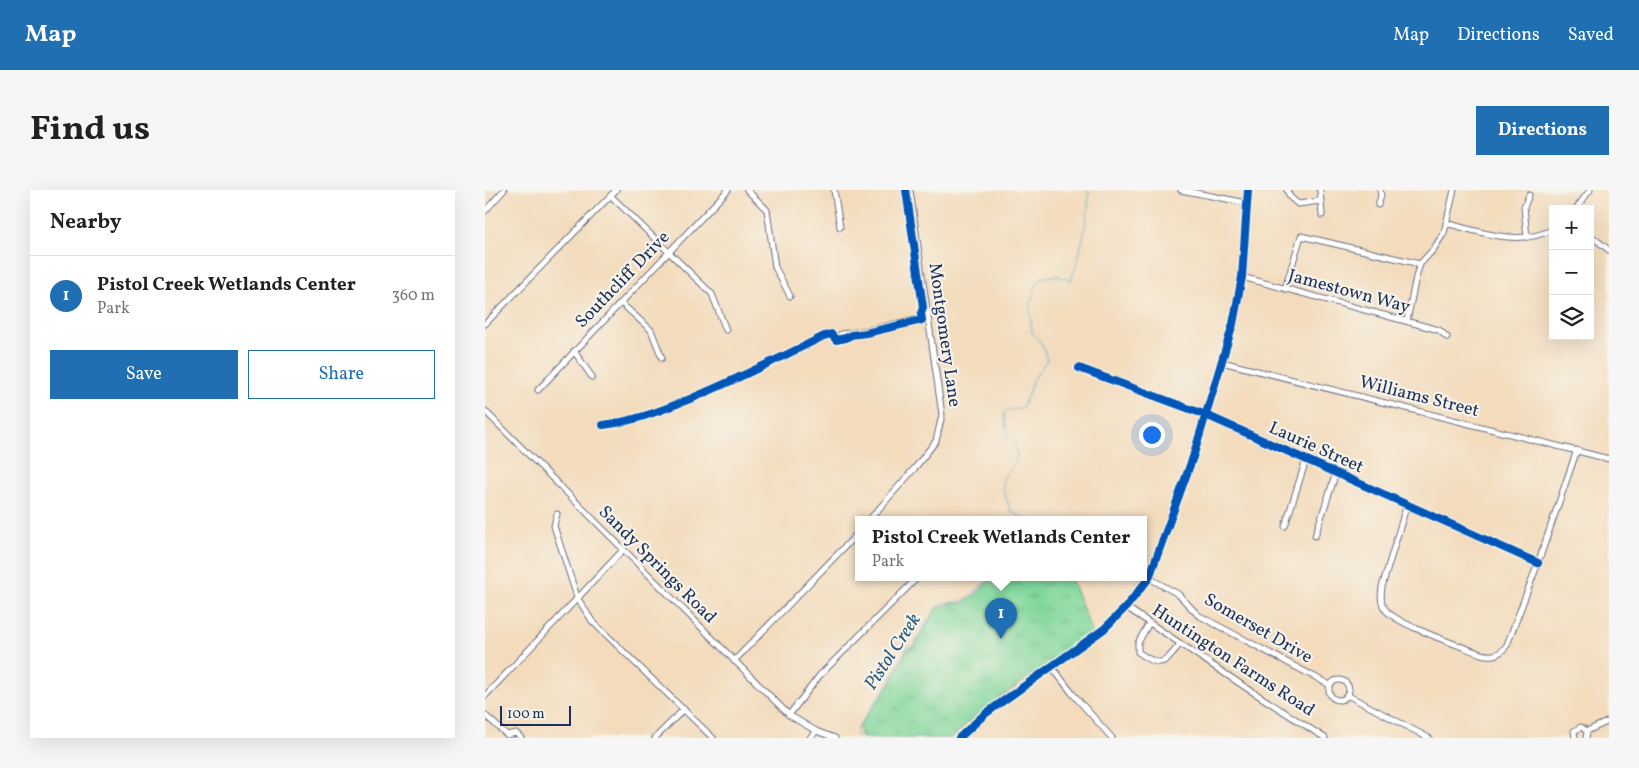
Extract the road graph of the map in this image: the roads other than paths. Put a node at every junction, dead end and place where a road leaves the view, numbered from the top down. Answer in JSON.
{"nodes":[{"id":1,"x":504,"y":190,"type":"edge"},
{"id":2,"x":616,"y":190,"type":"edge"},
{"id":3,"x":728,"y":190,"type":"edge"},
{"id":4,"x":747,"y":190,"type":"edge"},
{"id":5,"x":834,"y":190,"type":"edge"},
{"id":6,"x":910,"y":190,"type":"edge"},
{"id":7,"x":1181,"y":190,"type":"edge"},
{"id":8,"x":1248,"y":190,"type":"edge"},
{"id":9,"x":1287,"y":190,"type":"edge"},
{"id":10,"x":1320,"y":190,"type":"edge"},
{"id":11,"x":1380,"y":190,"type":"edge"},
{"id":12,"x":1454,"y":190,"type":"edge"},
{"id":13,"x":1591,"y":190,"type":"edge"},
{"id":14,"x":1529,"y":195,"type":"dead end"},
{"id":15,"x":611,"y":196,"type":"junction"},
{"id":16,"x":1321,"y":201,"type":"junction"},
{"id":17,"x":1247,"y":203,"type":"junction"},
{"id":18,"x":1379,"y":205,"type":"dead end"},
{"id":19,"x":1579,"y":205,"type":"edge"},
{"id":20,"x":485,"y":211,"type":"edge"},
{"id":21,"x":1322,"y":215,"type":"dead end"},
{"id":22,"x":1446,"y":223,"type":"junction"},
{"id":23,"x":839,"y":228,"type":"dead end"},
{"id":24,"x":1549,"y":231,"type":"edge"},
{"id":25,"x":1527,"y":237,"type":"junction"},
{"id":26,"x":1594,"y":238,"type":"edge"},
{"id":27,"x":1609,"y":250,"type":"edge"},
{"id":28,"x":668,"y":253,"type":"junction"},
{"id":29,"x":1420,"y":264,"type":"junction"},
{"id":30,"x":1242,"y":278,"type":"junction"},
{"id":31,"x":1285,"y":289,"type":"junction"},
{"id":32,"x":790,"y":296,"type":"dead end"},
{"id":33,"x":621,"y":303,"type":"junction"},
{"id":34,"x":928,"y":316,"type":"junction"},
{"id":35,"x":1407,"y":321,"type":"junction"},
{"id":36,"x":485,"y":324,"type":"edge"},
{"id":37,"x":726,"y":330,"type":"dead end"},
{"id":38,"x":1447,"y":338,"type":"dead end"},
{"id":39,"x":836,"y":340,"type":"dead end"},
{"id":40,"x":574,"y":351,"type":"junction"},
{"id":41,"x":662,"y":358,"type":"dead end"},
{"id":42,"x":1222,"y":362,"type":"junction"},
{"id":43,"x":1079,"y":368,"type":"dead end"},
{"id":44,"x":592,"y":377,"type":"dead end"},
{"id":45,"x":538,"y":390,"type":"dead end"},
{"id":46,"x":485,"y":411,"type":"edge"},
{"id":47,"x":1206,"y":415,"type":"junction"},
{"id":48,"x":1577,"y":450,"type":"junction"},
{"id":49,"x":1609,"y":459,"type":"edge"},
{"id":50,"x":1306,"y":460,"type":"junction"},
{"id":51,"x":1336,"y":473,"type":"junction"},
{"id":52,"x":1407,"y":504,"type":"junction"},
{"id":53,"x":557,"y":514,"type":"dead end"},
{"id":54,"x":873,"y":516,"type":"edge"},
{"id":55,"x":1285,"y":526,"type":"dead end"},
{"id":56,"x":855,"y":536,"type":"edge"},
{"id":57,"x":1315,"y":536,"type":"dead end"},
{"id":58,"x":623,"y":550,"type":"junction"},
{"id":59,"x":1538,"y":563,"type":"junction"},
{"id":60,"x":1149,"y":578,"type":"junction"},
{"id":61,"x":914,"y":581,"type":"edge"},
{"id":62,"x":1147,"y":581,"type":"edge"},
{"id":63,"x":1147,"y":581,"type":"edge"},
{"id":64,"x":577,"y":597,"type":"junction"},
{"id":65,"x":1126,"y":607,"type":"junction"},
{"id":66,"x":1149,"y":623,"type":"junction"},
{"id":67,"x":1180,"y":644,"type":"junction"},
{"id":68,"x":734,"y":661,"type":"junction"},
{"id":69,"x":1053,"y":667,"type":"junction"},
{"id":70,"x":1330,"y":685,"type":"junction"},
{"id":71,"x":1347,"y":695,"type":"junction"},
{"id":72,"x":485,"y":696,"type":"edge"},
{"id":73,"x":684,"y":709,"type":"junction"},
{"id":74,"x":485,"y":715,"type":"edge"},
{"id":75,"x":789,"y":715,"type":"junction"},
{"id":76,"x":1609,"y":721,"type":"edge"},
{"id":77,"x":816,"y":731,"type":"junction"},
{"id":78,"x":1587,"y":731,"type":"junction"},
{"id":79,"x":508,"y":737,"type":"edge"},
{"id":80,"x":521,"y":738,"type":"edge"},
{"id":81,"x":655,"y":738,"type":"edge"},
{"id":82,"x":713,"y":738,"type":"edge"},
{"id":83,"x":811,"y":738,"type":"edge"},
{"id":84,"x":835,"y":738,"type":"edge"},
{"id":85,"x":959,"y":738,"type":"edge"},
{"id":86,"x":1112,"y":738,"type":"edge"},
{"id":87,"x":1325,"y":738,"type":"edge"},
{"id":88,"x":1429,"y":738,"type":"edge"},
{"id":89,"x":1575,"y":738,"type":"edge"},
{"id":90,"x":1586,"y":738,"type":"edge"}],
"edges":[{"from":1,"to":20,"type":"street"},
{"from":2,"to":15,"type":"street"},
{"from":3,"to":28,"type":"street","name":"Southcliff Drive"},
{"from":4,"to":32,"type":"street"},
{"from":5,"to":23,"type":"street"},
{"from":6,"to":34,"type":"street","name":"Montgomery Lane"},
{"from":7,"to":17,"type":"street"},
{"from":8,"to":17,"type":"street"},
{"from":9,"to":16,"type":"street"},
{"from":10,"to":16,"type":"street"},
{"from":11,"to":18,"type":"street"},
{"from":12,"to":22,"type":"street"},
{"from":13,"to":19,"type":"street"},
{"from":14,"to":25,"type":"street"},
{"from":15,"to":28,"type":"street"},
{"from":15,"to":36,"type":"street"},
{"from":16,"to":21,"type":"street"},
{"from":17,"to":30,"type":"street"},
{"from":22,"to":25,"type":"street"},
{"from":22,"to":29,"type":"street"},
{"from":24,"to":25,"type":"street"},
{"from":26,"to":27,"type":"street"},
{"from":28,"to":33,"type":"street","name":"Southcliff Drive"},
{"from":28,"to":37,"type":"street"},
{"from":29,"to":31,"type":"street"},
{"from":29,"to":35,"type":"street"},
{"from":30,"to":31,"type":"street","name":"Jamestown Way"},
{"from":30,"to":42,"type":"street"},
{"from":31,"to":35,"type":"street","name":"Jamestown Way"},
{"from":33,"to":40,"type":"street","name":"Southcliff Drive"},
{"from":33,"to":41,"type":"street"},
{"from":34,"to":39,"type":"street"},
{"from":34,"to":54,"type":"street","name":"Montgomery Lane"},
{"from":35,"to":38,"type":"street","name":"Jamestown Way"},
{"from":40,"to":44,"type":"street"},
{"from":40,"to":45,"type":"street","name":"Southcliff Drive"},
{"from":42,"to":47,"type":"street"},
{"from":42,"to":48,"type":"street","name":"Williams Street"},
{"from":43,"to":47,"type":"street","name":"Laurie Street"},
{"from":46,"to":58,"type":"street","name":"Sandy Springs Road"},
{"from":47,"to":50,"type":"street","name":"Laurie Street"},
{"from":47,"to":60,"type":"street"},
{"from":48,"to":49,"type":"street","name":"Williams Street"},
{"from":48,"to":59,"type":"street"},
{"from":50,"to":51,"type":"street","name":"Laurie Street"},
{"from":50,"to":55,"type":"street"},
{"from":51,"to":52,"type":"street","name":"Laurie Street"},
{"from":51,"to":57,"type":"street"},
{"from":52,"to":59,"type":"street","name":"Laurie Street"},
{"from":52,"to":59,"type":"street"},
{"from":53,"to":64,"type":"street"},
{"from":56,"to":68,"type":"street"},
{"from":58,"to":64,"type":"street"},
{"from":58,"to":68,"type":"street","name":"Sandy Springs Road"},
{"from":60,"to":63,"type":"street"},
{"from":60,"to":70,"type":"street","name":"Somerset Drive"},
{"from":61,"to":75,"type":"street"},
{"from":62,"to":65,"type":"street"},
{"from":64,"to":72,"type":"street"},
{"from":64,"to":73,"type":"street"},
{"from":65,"to":66,"type":"street","name":"Huntington Farms Road"},
{"from":65,"to":69,"type":"street"},
{"from":66,"to":67,"type":"street","name":"Huntington Farms Road"},
{"from":66,"to":67,"type":"street"},
{"from":67,"to":87,"type":"street","name":"Huntington Farms Road"},
{"from":68,"to":75,"type":"street","name":"Sandy Springs Road"},
{"from":69,"to":85,"type":"street"},
{"from":69,"to":86,"type":"street"},
{"from":70,"to":71,"type":"street","name":"Somerset Drive"},
{"from":70,"to":71,"type":"street","name":"Somerset Drive"},
{"from":71,"to":88,"type":"street","name":"Somerset Drive"},
{"from":73,"to":81,"type":"street"},
{"from":73,"to":82,"type":"street"},
{"from":74,"to":79,"type":"street"},
{"from":75,"to":77,"type":"street","name":"Sandy Springs Road"},
{"from":76,"to":78,"type":"street"},
{"from":77,"to":83,"type":"street"},
{"from":77,"to":84,"type":"street","name":"Sandy Springs Road"},
{"from":78,"to":89,"type":"street"},
{"from":78,"to":90,"type":"street"},
{"from":79,"to":80,"type":"street"}]}
